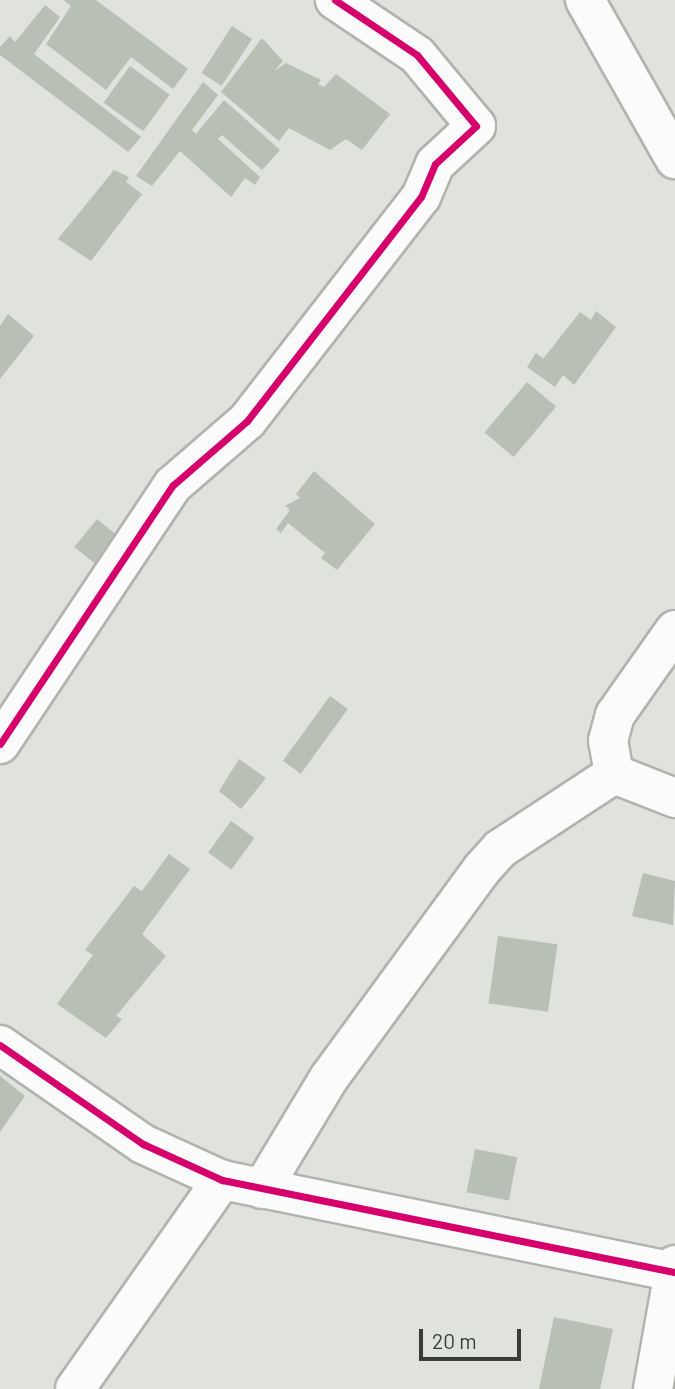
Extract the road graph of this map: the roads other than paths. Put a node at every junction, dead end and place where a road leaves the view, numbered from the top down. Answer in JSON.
{"nodes":[{"id":1,"x":335,"y":0,"type":"edge"},
{"id":2,"x":585,"y":0,"type":"edge"},
{"id":3,"x":675,"y":159,"type":"edge"},
{"id":4,"x":675,"y":630,"type":"edge"},
{"id":5,"x":0,"y":744,"type":"edge"},
{"id":6,"x":614,"y":774,"type":"junction"},
{"id":7,"x":675,"y":798,"type":"edge"},
{"id":8,"x":0,"y":1045,"type":"edge"},
{"id":9,"x":222,"y":1180,"type":"junction"},
{"id":10,"x":262,"y":1189,"type":"junction"},
{"id":11,"x":674,"y":1270,"type":"edge"},
{"id":12,"x":75,"y":1389,"type":"edge"},
{"id":13,"x":653,"y":1389,"type":"edge"}],
"edges":[{"from":1,"to":5,"type":"street"},
{"from":2,"to":3,"type":"street"},
{"from":4,"to":6,"type":"street"},
{"from":6,"to":7,"type":"street"},
{"from":6,"to":10,"type":"street"},
{"from":8,"to":9,"type":"street"},
{"from":9,"to":10,"type":"street"},
{"from":9,"to":12,"type":"street"},
{"from":10,"to":11,"type":"street"},
{"from":11,"to":13,"type":"street"}]}
